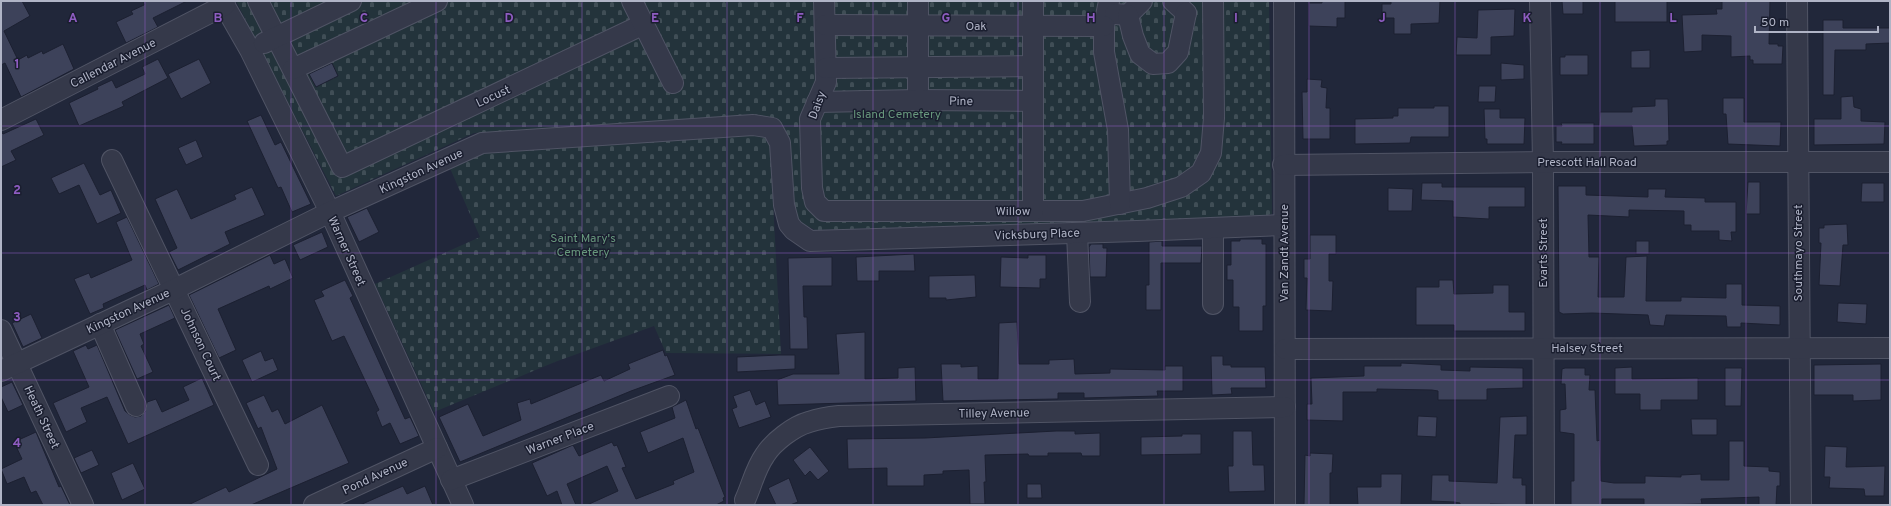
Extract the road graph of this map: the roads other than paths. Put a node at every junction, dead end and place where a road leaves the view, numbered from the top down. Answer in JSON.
{"nodes":[{"id":1,"x":258,"y":1,"type":"edge"},
{"id":2,"x":351,"y":1,"type":"edge"},
{"id":3,"x":437,"y":1,"type":"edge"},
{"id":4,"x":632,"y":1,"type":"edge"},
{"id":5,"x":824,"y":1,"type":"edge"},
{"id":6,"x":918,"y":1,"type":"edge"},
{"id":7,"x":1033,"y":1,"type":"edge"},
{"id":8,"x":1284,"y":1,"type":"edge"},
{"id":9,"x":1540,"y":1,"type":"edge"},
{"id":10,"x":1796,"y":1,"type":"edge"},
{"id":11,"x":1213,"y":2,"type":"edge"},
{"id":12,"x":224,"y":3,"type":"edge"},
{"id":13,"x":1179,"y":7,"type":"edge"},
{"id":14,"x":1135,"y":8,"type":"edge"},
{"id":15,"x":1107,"y":14,"type":"edge"},
{"id":16,"x":644,"y":24,"type":"junction"},
{"id":17,"x":825,"y":25,"type":"junction"},
{"id":18,"x":918,"y":25,"type":"junction"},
{"id":19,"x":1033,"y":26,"type":"junction"},
{"id":20,"x":277,"y":38,"type":"junction"},
{"id":21,"x":250,"y":50,"type":"junction"},
{"id":22,"x":1033,"y":66,"type":"junction"},
{"id":23,"x":918,"y":67,"type":"junction"},
{"id":24,"x":826,"y":68,"type":"junction"},
{"id":25,"x":292,"y":69,"type":"junction"},
{"id":26,"x":673,"y":83,"type":"dead end"},
{"id":27,"x":918,"y":100,"type":"junction"},
{"id":28,"x":1033,"y":101,"type":"junction"},
{"id":29,"x":817,"y":102,"type":"junction"},
{"id":30,"x":1,"y":120,"type":"edge"},
{"id":31,"x":112,"y":160,"type":"dead end"},
{"id":32,"x":1543,"y":162,"type":"junction"},
{"id":33,"x":1798,"y":162,"type":"junction"},
{"id":34,"x":1890,"y":162,"type":"edge"},
{"id":35,"x":1283,"y":165,"type":"junction"},
{"id":36,"x":1120,"y":204,"type":"junction"},
{"id":37,"x":820,"y":206,"type":"joint"},
{"id":38,"x":1033,"y":211,"type":"junction"},
{"id":39,"x":330,"y":212,"type":"junction"},
{"id":40,"x":1283,"y":225,"type":"junction"},
{"id":41,"x":1213,"y":228,"type":"junction"},
{"id":42,"x":794,"y":230,"type":"joint"},
{"id":43,"x":1077,"y":233,"type":"junction"},
{"id":44,"x":175,"y":289,"type":"junction"},
{"id":45,"x":1080,"y":302,"type":"dead end"},
{"id":46,"x":1213,"y":304,"type":"dead end"},
{"id":47,"x":100,"y":324,"type":"junction"},
{"id":48,"x":1,"y":330,"type":"edge"},
{"id":49,"x":1799,"y":348,"type":"junction"},
{"id":50,"x":1890,"y":348,"type":"edge"},
{"id":51,"x":1284,"y":349,"type":"junction"},
{"id":52,"x":1543,"y":349,"type":"junction"},
{"id":53,"x":9,"y":367,"type":"edge"},
{"id":54,"x":669,"y":396,"type":"dead end"},
{"id":55,"x":136,"y":406,"type":"dead end"},
{"id":56,"x":1285,"y":407,"type":"junction"},
{"id":57,"x":437,"y":448,"type":"junction"},
{"id":58,"x":258,"y":465,"type":"dead end"},
{"id":59,"x":451,"y":480,"type":"junction"},
{"id":60,"x":743,"y":503,"type":"edge"},
{"id":61,"x":83,"y":505,"type":"edge"},
{"id":62,"x":314,"y":505,"type":"edge"},
{"id":63,"x":463,"y":505,"type":"edge"},
{"id":64,"x":1285,"y":505,"type":"edge"},
{"id":65,"x":1544,"y":505,"type":"edge"},
{"id":66,"x":1801,"y":505,"type":"edge"}],
"edges":[{"from":1,"to":20,"type":"street"},
{"from":2,"to":20,"type":"street"},
{"from":3,"to":25,"type":"street"},
{"from":4,"to":16,"type":"street"},
{"from":5,"to":17,"type":"street","name":"Daisy"},
{"from":6,"to":18,"type":"street"},
{"from":7,"to":19,"type":"street"},
{"from":8,"to":35,"type":"street","name":"Van Zandt Avenue"},
{"from":9,"to":32,"type":"street","name":"Evarts Street"},
{"from":10,"to":33,"type":"street","name":"Southmayo Street"},
{"from":11,"to":13,"type":"street"},
{"from":11,"to":36,"type":"street","name":"Willow"},
{"from":12,"to":21,"type":"street","name":"Warner Street"},
{"from":12,"to":30,"type":"street","name":"Callendar Avenue"},
{"from":13,"to":14,"type":"street"},
{"from":14,"to":15,"type":"street","name":"Oak"},
{"from":15,"to":19,"type":"street","name":"Oak"},
{"from":15,"to":36,"type":"street"},
{"from":16,"to":25,"type":"street","name":"Locust"},
{"from":16,"to":26,"type":"street"},
{"from":17,"to":18,"type":"street","name":"Oak"},
{"from":17,"to":24,"type":"street","name":"Daisy"},
{"from":18,"to":19,"type":"street","name":"Oak"},
{"from":18,"to":23,"type":"street"},
{"from":19,"to":22,"type":"street"},
{"from":20,"to":21,"type":"street"},
{"from":20,"to":25,"type":"street"},
{"from":21,"to":39,"type":"street","name":"Warner Street"},
{"from":22,"to":23,"type":"street"},
{"from":22,"to":28,"type":"street"},
{"from":23,"to":24,"type":"street"},
{"from":23,"to":27,"type":"street"},
{"from":24,"to":29,"type":"street","name":"Daisy"},
{"from":27,"to":28,"type":"street","name":"Pine"},
{"from":27,"to":29,"type":"street","name":"Pine"},
{"from":28,"to":38,"type":"street"},
{"from":29,"to":37,"type":"street","name":"Daisy"},
{"from":31,"to":44,"type":"street","name":"Johnson Court"},
{"from":32,"to":33,"type":"street","name":"Prescott Hall Road"},
{"from":32,"to":35,"type":"street","name":"Prescott Hall Road"},
{"from":32,"to":52,"type":"street","name":"Evarts Street"},
{"from":33,"to":34,"type":"street","name":"Prescott Hall Road"},
{"from":33,"to":49,"type":"street","name":"Southmayo Street"},
{"from":35,"to":40,"type":"street","name":"Van Zandt Avenue"},
{"from":36,"to":38,"type":"street","name":"Willow"},
{"from":37,"to":38,"type":"street","name":"Willow"},
{"from":39,"to":42,"type":"street","name":"Kingston Avenue"},
{"from":39,"to":44,"type":"street","name":"Kingston Avenue"},
{"from":39,"to":57,"type":"street","name":"Warner Street"},
{"from":40,"to":41,"type":"street","name":"Vicksburg Place"},
{"from":40,"to":51,"type":"street","name":"Van Zandt Avenue"},
{"from":41,"to":43,"type":"street","name":"Vicksburg Place"},
{"from":41,"to":46,"type":"street"},
{"from":42,"to":43,"type":"street","name":"Vicksburg Place"},
{"from":43,"to":45,"type":"street"},
{"from":44,"to":47,"type":"street","name":"Kingston Avenue"},
{"from":44,"to":58,"type":"street","name":"Johnson Court"},
{"from":47,"to":53,"type":"street","name":"Kingston Avenue"},
{"from":47,"to":55,"type":"street"},
{"from":48,"to":53,"type":"street","name":"Heath Street"},
{"from":49,"to":50,"type":"street","name":"Halsey Street"},
{"from":49,"to":52,"type":"street","name":"Halsey Street"},
{"from":49,"to":66,"type":"street","name":"Southmayo Street"},
{"from":51,"to":52,"type":"street","name":"Halsey Street"},
{"from":51,"to":56,"type":"street","name":"Van Zandt Avenue"},
{"from":52,"to":65,"type":"street","name":"Evarts Street"},
{"from":53,"to":61,"type":"street","name":"Heath Street"},
{"from":54,"to":59,"type":"street","name":"Warner Place"},
{"from":56,"to":60,"type":"street","name":"Tilley Avenue"},
{"from":56,"to":64,"type":"street","name":"Van Zandt Avenue"},
{"from":57,"to":59,"type":"street","name":"Warner Street"},
{"from":57,"to":62,"type":"street","name":"Pond Avenue"},
{"from":59,"to":63,"type":"street","name":"Warner Street"}]}
